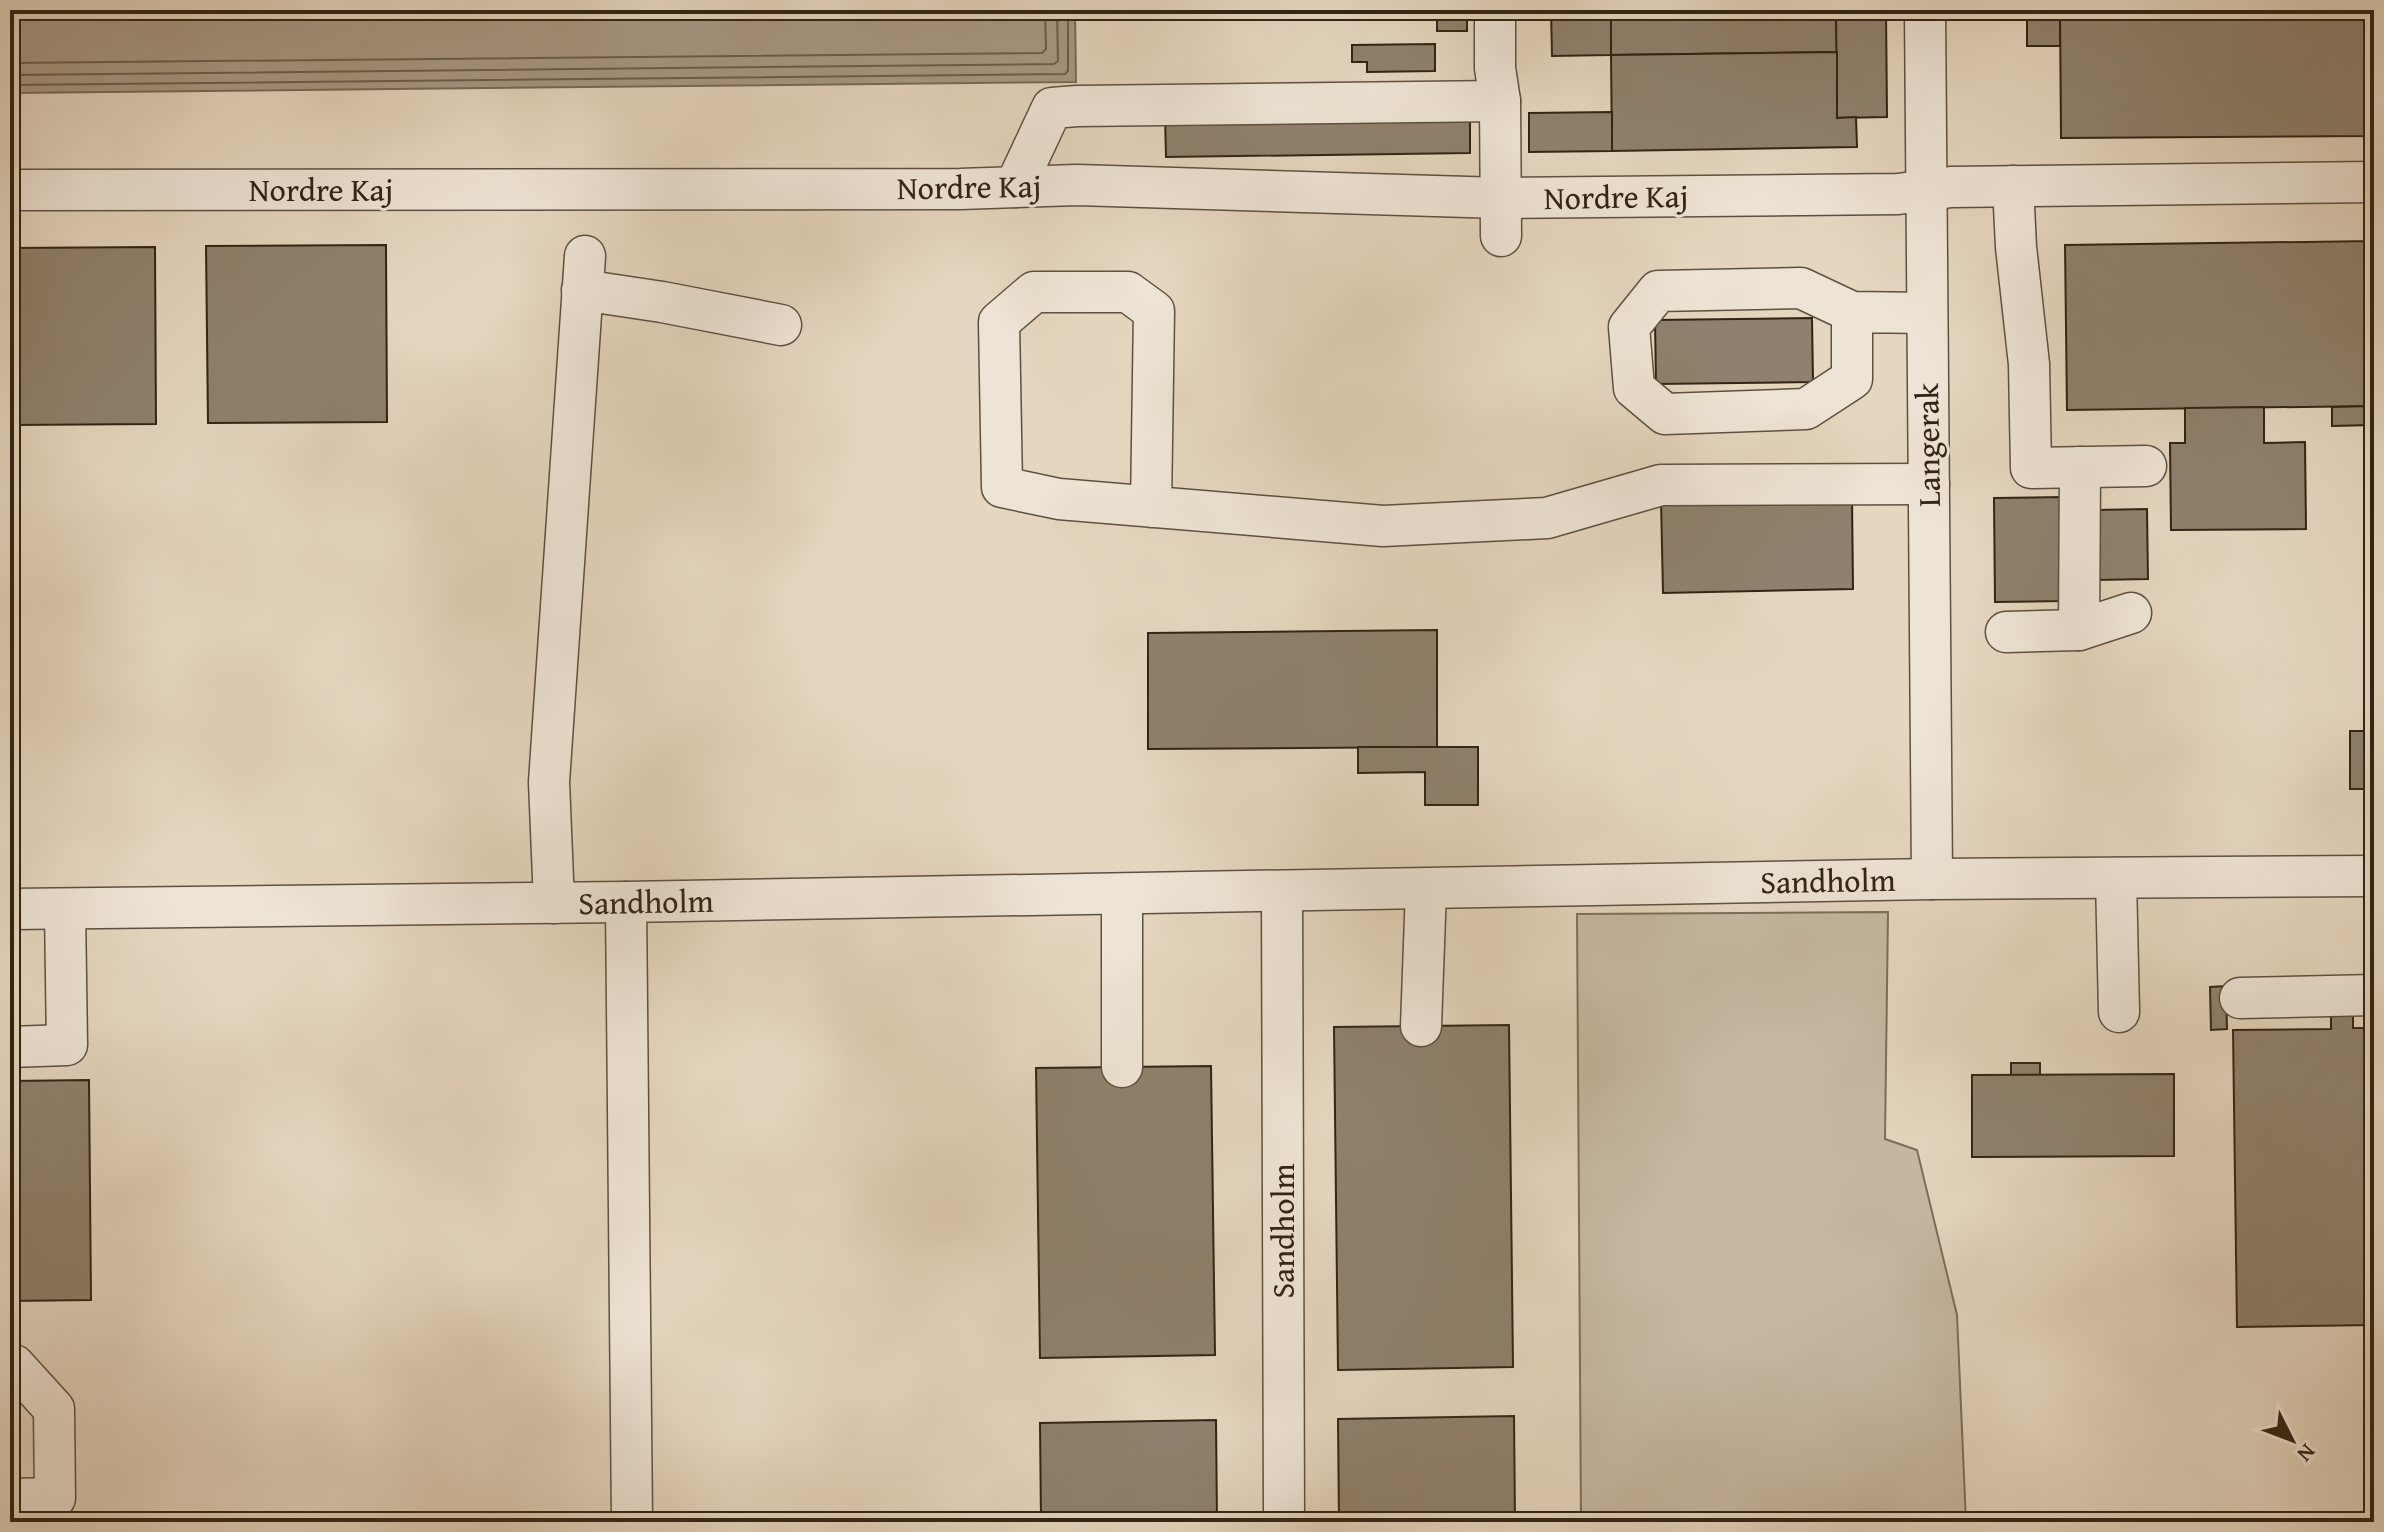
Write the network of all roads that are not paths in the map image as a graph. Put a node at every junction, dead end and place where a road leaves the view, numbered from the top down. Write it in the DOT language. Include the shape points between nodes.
graph roads {
  1 [pos="1495,10"];
  2 [pos="1925,10"];
  3 [pos="1500,101"];
  4 [pos="2374,182"];
  5 [pos="2013,186"];
  6 [pos="1015,187"];
  7 [pos="10,190"];
  8 [pos="1927,190"];
  9 [pos="1501,217"];
  10 [pos="1852,312"];
  11 [pos="1927,313"];
  12 [pos="781,325"];
  13 [pos="2146,466"];
  14 [pos="2080,467"];
  15 [pos="1929,484"];
  16 [pos="1151,507"];
  17 [pos="2131,613"];
  18 [pos="2079,630"];
  19 [pos="2006,632"];
  20 [pos="2374,876"];
  21 [pos="2116,878"];
  22 [pos="1932,879"];
  23 [pos="1426,889"];
  24 [pos="1282,891"];
  25 [pos="1122,894"];
  26 [pos="626,902"];
  27 [pos="554,903"];
  28 [pos="10,909"];
  29 [pos="65,909"];
  30 [pos="2374,995"];
  31 [pos="2240,998"];
  32 [pos="2119,1012"];
  33 [pos="1421,1026"];
  34 [pos="10,1047"];
  35 [pos="1122,1067"];
  36 [pos="10,1366"];
  37 [pos="10,1499"];
  38 [pos="632,1522"];
  39 [pos="1284,1522"];
  1 -- 3 [label="street"];
  2 -- 8 [label="street, Langerak"];
  3 -- 6 [label="street" via="1052,108"];
  3 -- 9 [label="street"];
  4 -- 5 [label="street, Nordre Kaj"];
  5 -- 8 [label="street, Nordre Kaj"];
  5 -- 14 [label="street" via="2029,364 2031,468"];
  6 -- 7 [label="street, Nordre Kaj"];
  6 -- 9 [label="street, Nordre Kaj" via="1077,185"];
  8 -- 9 [label="street, Nordre Kaj"];
  8 -- 11 [label="street, Langerak"];
  10 -- 10 [label="street" via="1801,288 1658,291 1629,327 1634,388 1665,414 1806,409 1852,379"];
  10 -- 11 [label="street"];
  11 -- 15 [label="street, Langerak"];
  12 -- 27 [label="street" via="662,302 584,273 549,782"];
  13 -- 14 [label="street"];
  14 -- 18 [label="street"];
  15 -- 16 [label="street" via="1661,485 1547,518 1383,526"];
  15 -- 22 [label="street, Langerak"];
  16 -- 16 [label="street" via="1059,499 1002,487 999,322 1034,292 1128,292 1154,311"];
  17 -- 18 [label="street"];
  18 -- 19 [label="street"];
  20 -- 21 [label="street, Sandholm"];
  21 -- 22 [label="street, Sandholm"];
  21 -- 32 [label="street"];
  22 -- 23 [label="street, Sandholm"];
  23 -- 24 [label="street, Sandholm"];
  23 -- 33 [label="street"];
  24 -- 25 [label="street, Sandholm"];
  24 -- 39 [label="street, Sandholm"];
  25 -- 26 [label="street, Sandholm"];
  25 -- 35 [label="street"];
  26 -- 27 [label="street, Sandholm"];
  26 -- 38 [label="street"];
  27 -- 29 [label="street, Sandholm"];
  28 -- 29 [label="street, Sandholm"];
  29 -- 34 [label="street" via="67,1045"];
  30 -- 31 [label="street"];
  36 -- 37 [label="street" via="54,1409 55,1498"];
}
